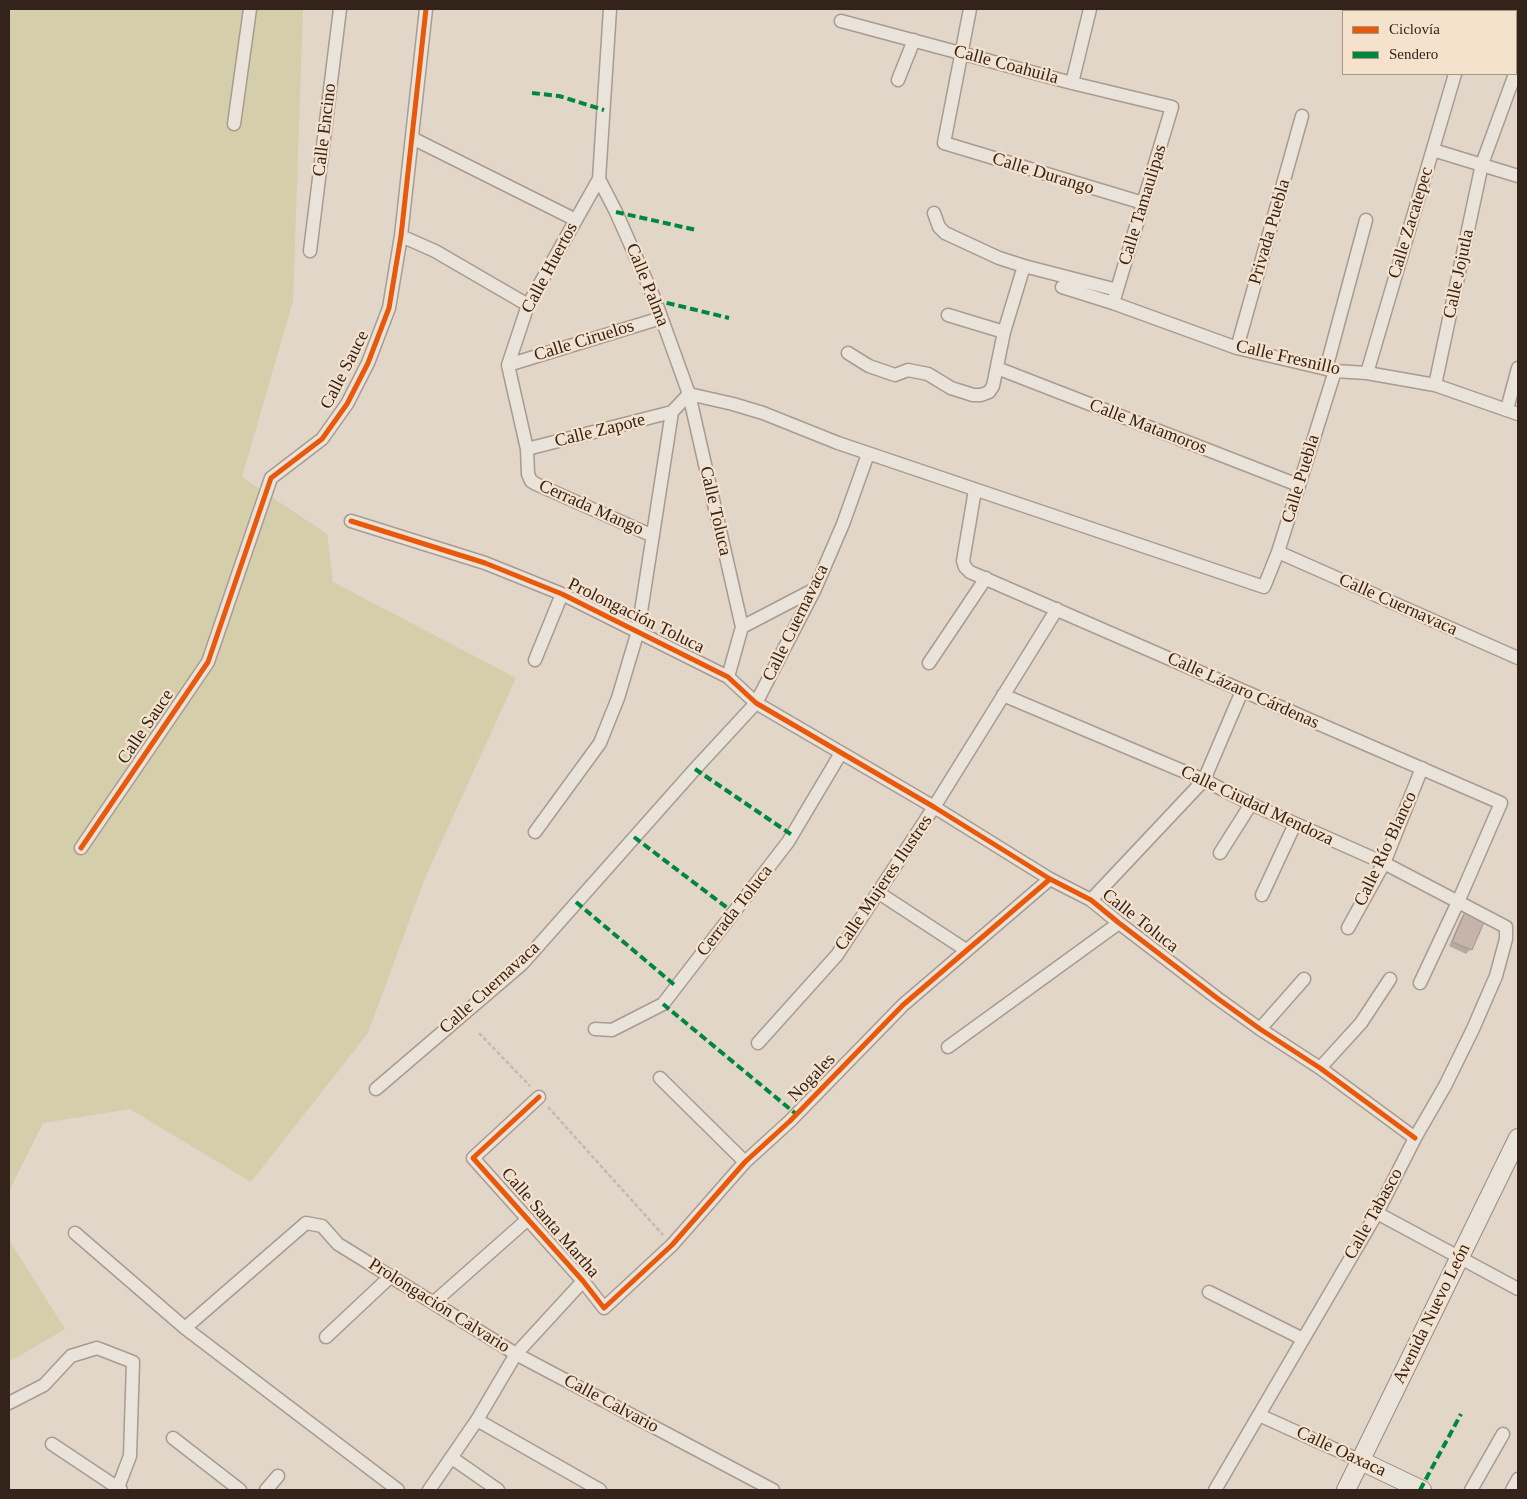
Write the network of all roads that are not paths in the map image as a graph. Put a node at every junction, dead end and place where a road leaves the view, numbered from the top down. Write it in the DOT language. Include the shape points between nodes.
graph roads {
  1 [pos="250,9"];
  2 [pos="340,9"];
  3 [pos="426,9"];
  4 [pos="610,9"];
  5 [pos="970,9"];
  6 [pos="1090,9"];
  7 [pos="841,21"];
  8 [pos="914,40"];
  9 [pos="961,53"];
  10 [pos="1455,75"];
  11 [pos="1515,75"];
  12 [pos="898,80"];
  13 [pos="1072,83"];
  14 [pos="1172,108"];
  15 [pos="1302,116"];
  16 [pos="234,124"];
  17 [pos="412,138"];
  18 [pos="1433,150"];
  19 [pos="1482,164"];
  20 [pos="1518,176"];
  21 [pos="600,179"];
  22 [pos="1143,203"];
  23 [pos="934,213"];
  24 [pos="576,220"];
  25 [pos="1366,220"];
  26 [pos="401,236"];
  27 [pos="310,251"];
  28 [pos="1024,266"];
  29 [pos="1062,287"];
  30 [pos="1117,290"];
  31 [pos="1114,303"];
  32 [pos="528,305"];
  33 [pos="948,315"];
  34 [pos="661,318"];
  35 [pos="1004,332"];
  36 [pos="1237,348"];
  37 [pos="848,353"];
  38 [pos="508,365"];
  39 [pos="997,368"];
  40 [pos="1518,368"];
  41 [pos="1330,370"];
  42 [pos="1367,373"];
  43 [pos="1435,384"];
  44 [pos="688,394"];
  45 [pos="672,412"];
  46 [pos="1513,412"];
  47 [pos="527,449"];
  48 [pos="868,454"];
  49 [pos="1298,485"];
  50 [pos="975,490"];
  51 [pos="351,521"];
  52 [pos="653,536"];
  53 [pos="1278,552"];
  54 [pos="986,578"];
  55 [pos="815,589"];
  56 [pos="562,594"];
  57 [pos="1057,609"];
  58 [pos="742,627"];
  59 [pos="638,631"];
  60 [pos="1518,658"];
  61 [pos="535,660"];
  62 [pos="929,663"];
  63 [pos="728,677"];
  64 [pos="1242,691"];
  65 [pos="1004,695"];
  66 [pos="756,703"];
  67 [pos="841,753"];
  68 [pos="1422,768"];
  69 [pos="1204,780"];
  70 [pos="1251,804"];
  71 [pos="934,807"];
  72 [pos="1295,824"];
  73 [pos="535,832"];
  74 [pos="81,848"];
  75 [pos="1220,853"];
  76 [pos="1384,863"];
  77 [pos="1050,879"];
  78 [pos="879,893"];
  79 [pos="1262,895"];
  80 [pos="1091,900"];
  81 [pos="1458,902"];
  82 [pos="1119,923"];
  83 [pos="1506,927"];
  84 [pos="1348,928"];
  85 [pos="966,950"];
  86 [pos="1304,979"];
  87 [pos="1390,979"];
  88 [pos="1420,984"];
  89 [pos="596,1029"];
  90 [pos="1260,1029"];
  91 [pos="758,1043"];
  92 [pos="948,1048"];
  93 [pos="1320,1068"];
  94 [pos="660,1078"];
  95 [pos="376,1089"];
  96 [pos="539,1097"];
  97 [pos="1415,1138"];
  98 [pos="1518,1138"];
  99 [pos="745,1162"];
  100 [pos="1377,1214"];
  101 [pos="528,1219"];
  102 [pos="75,1233"];
  103 [pos="1459,1258"];
  104 [pos="391,1276"];
  105 [pos="583,1281"];
  106 [pos="1518,1289"];
  107 [pos="1209,1292"];
  108 [pos="433,1303"];
  109 [pos="604,1308"];
  110 [pos="185,1328"];
  111 [pos="326,1337"];
  112 [pos="1303,1339"];
  113 [pos="516,1354"];
  114 [pos="9,1403"];
  115 [pos="1259,1415"];
  116 [pos="476,1420"];
  117 [pos="1503,1434"];
  118 [pos="174,1438"];
  119 [pos="52,1444"];
  120 [pos="452,1458"];
  121 [pos="1361,1461"];
  122 [pos="278,1476"];
  123 [pos="1518,1480"];
  124 [pos="118,1490"];
  125 [pos="240,1490"];
  126 [pos="266,1490"];
  127 [pos="398,1490"];
  128 [pos="429,1490"];
  129 [pos="498,1490"];
  130 [pos="600,1490"];
  131 [pos="773,1490"];
  132 [pos="1215,1490"];
  133 [pos="1346,1490"];
  134 [pos="1422,1490"];
  135 [pos="1472,1490"];
  136 [pos="1512,1490"];
  1 -- 16 [label="street"];
  2 -- 27 [label="street, Calle Encino"];
  3 -- 17 [label="street, Calle Sauce"];
  4 -- 21 [label="street"];
  5 -- 9 [label="street"];
  6 -- 13 [label="street"];
  7 -- 8 [label="street, Calle Coahuila"];
  8 -- 9 [label="street, Calle Coahuila"];
  8 -- 12 [label="street"];
  9 -- 13 [label="street, Calle Coahuila"];
  9 -- 22 [label="street, Calle Durango" via="944,143"];
  10 -- 18 [label="street, Calle Zacatepec"];
  11 -- 19 [label="street, Calle Jojutla"];
  13 -- 14 [label="street, Calle Coahuila"];
  14 -- 22 [label="street, Calle Tamaulipas"];
  15 -- 36 [label="street, Privada Puebla"];
  17 -- 24 [label="street"];
  17 -- 26 [label="street, Calle Sauce"];
  18 -- 19 [label="street"];
  18 -- 42 [label="street, Calle Zacatepec"];
  19 -- 20 [label="street"];
  19 -- 43 [label="street, Calle Jojutla"];
  21 -- 24 [label="street, Calle Huertos"];
  21 -- 34 [label="street, Calle Palma"];
  22 -- 30 [label="street, Calle Tamaulipas"];
  23 -- 28 [label="street" via="945,233"];
  24 -- 32 [label="street, Calle Huertos"];
  25 -- 41 [label="street, Calle Puebla"];
  26 -- 32 [label="street" via="435,251"];
  26 -- 74 [label="street, Calle Sauce" via="390,308 348,404 322,438 270,478 208,662"];
  28 -- 30 [label="street"];
  28 -- 35 [label="street"];
  29 -- 31 [label="street, Calle Fresnillo"];
  30 -- 31 [label="street, Calle Tamaulipas"];
  31 -- 36 [label="street, Calle Fresnillo"];
  32 -- 38 [label="street, Calle Huertos"];
  33 -- 35 [label="street"];
  34 -- 38 [label="street, Calle Ciruelos"];
  34 -- 44 [label="street, Calle Palma"];
  35 -- 39 [label="street"];
  36 -- 41 [label="street, Calle Fresnillo"];
  37 -- 39 [label="street" via="869,366 895,375 908,370 928,374 951,388 972,395 989,392"];
  38 -- 47 [label="street"];
  39 -- 49 [label="street, Calle Matamoros"];
  40 -- 46 [label="street"];
  41 -- 42 [label="street, Calle Fresnillo"];
  41 -- 49 [label="street, Calle Puebla"];
  42 -- 43 [label="street, Calle Fresnillo"];
  43 -- 46 [label="street, Calle Fresnillo"];
  44 -- 45 [label="street"];
  44 -- 48 [label="street" via="763,413"];
  44 -- 58 [label="street, Calle Toluca"];
  45 -- 47 [label="street, Calle Zapote"];
  45 -- 52 [label="street"];
  47 -- 52 [label="street, Cerrada Mango" via="528,474 536,484"];
  48 -- 50 [label="street"];
  48 -- 55 [label="street, Calle Cuernavaca"];
  49 -- 53 [label="street, Calle Puebla"];
  50 -- 53 [label="street, Calle Puebla" via="1264,587"];
  50 -- 54 [label="street, Calle Lázaro Cárdenas" via="963,560 965,568"];
  51 -- 56 [label="street, Prolongación Toluca" via="485,563"];
  52 -- 59 [label="street"];
  53 -- 60 [label="street, Calle Cuernavaca"];
  54 -- 57 [label="street, Calle Lázaro Cárdenas"];
  54 -- 62 [label="street"];
  55 -- 58 [label="street"];
  55 -- 66 [label="street, Calle Cuernavaca"];
  56 -- 59 [label="street, Prolongación Toluca"];
  56 -- 61 [label="street"];
  57 -- 64 [label="street, Calle Lázaro Cárdenas"];
  57 -- 65 [label="street, Calle Mujeres Ilustres"];
  58 -- 63 [label="street"];
  59 -- 63 [label="street, Prolongación Toluca"];
  59 -- 73 [label="street" via="618,698 600,743"];
  63 -- 66 [label="street, Prolongación Toluca"];
  64 -- 68 [label="street, Calle Lázaro Cárdenas"];
  64 -- 69 [label="street"];
  65 -- 69 [label="street, Calle Ciudad Mendoza"];
  65 -- 71 [label="street, Calle Mujeres Ilustres"];
  66 -- 67 [label="street, Calle Toluca"];
  66 -- 95 [label="street, Calle Cuernavaca" via="522,964"];
  67 -- 71 [label="street, Calle Toluca"];
  67 -- 89 [label="street, Cerrada Toluca" via="788,842 663,1004 612,1030"];
  68 -- 76 [label="street, Calle Río Blanco"];
  68 -- 81 [label="street, Calle Lázaro Cárdenas" via="1501,803"];
  69 -- 70 [label="street, Calle Ciudad Mendoza"];
  69 -- 80 [label="street"];
  70 -- 72 [label="street, Calle Ciudad Mendoza"];
  70 -- 75 [label="street"];
  71 -- 77 [label="street, Calle Toluca"];
  71 -- 78 [label="street, Calle Mujeres Ilustres"];
  72 -- 76 [label="street, Calle Ciudad Mendoza"];
  72 -- 79 [label="street"];
  76 -- 81 [label="street, Calle Ciudad Mendoza"];
  76 -- 84 [label="street, Calle Río Blanco"];
  77 -- 80 [label="street, Calle Toluca"];
  77 -- 85 [label="street, Nogales"];
  78 -- 85 [label="street"];
  78 -- 91 [label="street, Calle Mujeres Ilustres" via="837,955"];
  80 -- 82 [label="street, Calle Toluca"];
  81 -- 83 [label="street, Calle Ciudad Mendoza"];
  81 -- 88 [label="street"];
  82 -- 90 [label="street, Calle Toluca"];
  82 -- 92 [label="street"];
  83 -- 97 [label="street, Calle Tabasco" via="1496,976 1445,1086"];
  85 -- 99 [label="street, Nogales" via="903,1005 790,1121"];
  86 -- 90 [label="street"];
  87 -- 93 [label="street" via="1361,1023"];
  90 -- 93 [label="street, Calle Toluca"];
  93 -- 97 [label="street, Calle Toluca"];
  94 -- 99 [label="street"];
  96 -- 101 [label="street, Calle Santa Martha" via="473,1158"];
  97 -- 100 [label="street, Calle Tabasco"];
  98 -- 103 [label="main road, Avenida Nuevo León"];
  99 -- 109 [label="street, Nogales" via="672,1245"];
  100 -- 103 [label="street"];
  100 -- 112 [label="street, Calle Tabasco"];
  101 -- 105 [label="street, Calle Santa Martha"];
  101 -- 108 [label="street"];
  102 -- 110 [label="street"];
  103 -- 106 [label="street"];
  103 -- 121 [label="main road, Avenida Nuevo León"];
  104 -- 108 [label="street, Prolongación Calvario"];
  104 -- 110 [label="street, Prolongación Calvario" via="338,1244 322,1226 306,1224"];
  104 -- 111 [label="street"];
  105 -- 109 [label="street, Calle Santa Martha"];
  105 -- 113 [label="street, Prolongación Calvario"];
  107 -- 112 [label="street"];
  108 -- 113 [label="street, Prolongación Calvario"];
  110 -- 127 [label="street"];
  112 -- 115 [label="street, Calle Tabasco"];
  113 -- 116 [label="street"];
  113 -- 131 [label="street, Calle Calvario"];
  114 -- 124 [label="street" via="44,1385 71,1356 97,1348 133,1362 130,1456"];
  115 -- 121 [label="street, Calle Oaxaca"];
  115 -- 132 [label="street, Calle Tabasco"];
  116 -- 120 [label="street"];
  116 -- 130 [label="street"];
  117 -- 135 [label="street"];
  118 -- 125 [label="street"];
  119 -- 124 [label="street"];
  120 -- 128 [label="street"];
  120 -- 129 [label="street"];
  121 -- 133 [label="main road, Avenida Nuevo León"];
  121 -- 134 [label="main road, Calle Oaxaca"];
  122 -- 126 [label="street"];
  123 -- 136 [label="street"];
}
